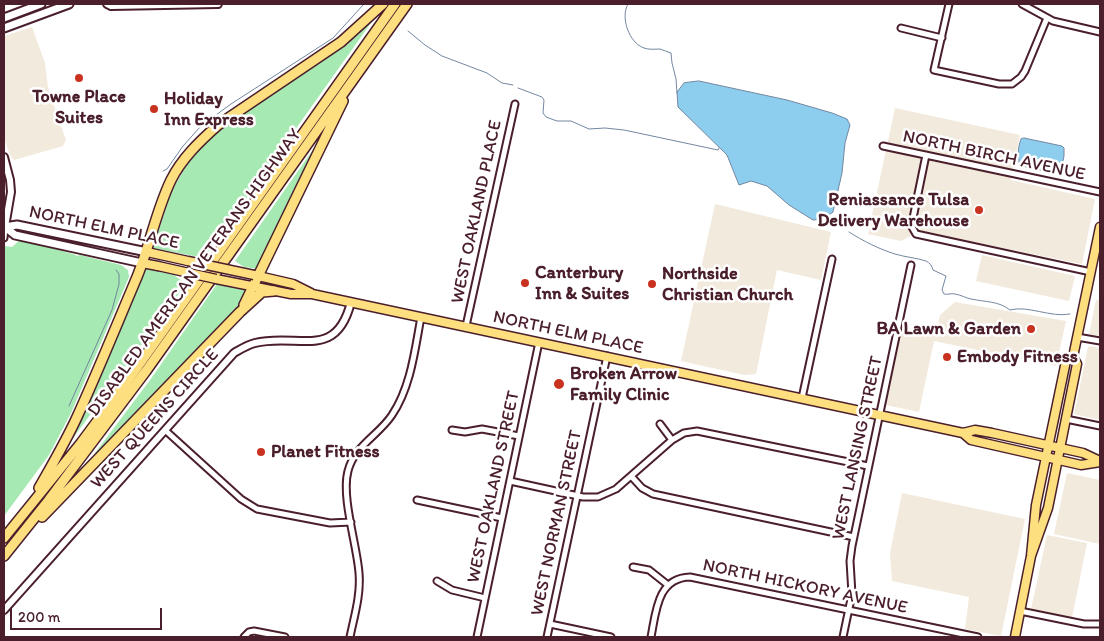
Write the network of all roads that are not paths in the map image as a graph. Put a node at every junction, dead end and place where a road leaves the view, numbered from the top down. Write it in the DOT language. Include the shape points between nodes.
graph roads {
  1 [pos="41,4"];
  2 [pos="69,4"];
  3 [pos="107,4"];
  4 [pos="218,4"];
  5 [pos="383,4"];
  6 [pos="395,4"];
  7 [pos="406,4"];
  8 [pos="949,4"];
  9 [pos="1022,4"];
  10 [pos="4,18"];
  11 [pos="1047,18"];
  12 [pos="4,28"];
  13 [pos="901,28"];
  14 [pos="1100,32"];
  15 [pos="942,38"];
  16 [pos="353,80"];
  17 [pos="514,104"];
  18 [pos="883,146"];
  19 [pos="926,155"];
  20 [pos="4,157"];
  21 [pos="1100,192"];
  22 [pos="4,227"];
  23 [pos="1100,227"];
  24 [pos="4,238"];
  25 [pos="147,252"];
  26 [pos="1098,253"];
  27 [pos="832,259"];
  28 [pos="142,263"];
  29 [pos="911,265"];
  30 [pos="1091,272"];
  31 [pos="256,276"];
  32 [pos="251,286"];
  33 [pos="274,290"];
  34 [pos="312,294"];
  35 [pos="351,302"];
  36 [pos="240,312"];
  37 [pos="422,317"];
  38 [pos="466,326"];
  39 [pos="1077,337"];
  40 [pos="1100,341"];
  41 [pos="539,342"];
  42 [pos="607,356"];
  43 [pos="1073,357"];
  44 [pos="802,398"];
  45 [pos="879,415"];
  46 [pos="1066,419"];
  47 [pos="660,424"];
  48 [pos="1100,426"];
  49 [pos="165,430"];
  50 [pos="452,430"];
  51 [pos="963,433"];
  52 [pos="519,436"];
  53 [pos="672,440"];
  54 [pos="1048,445"];
  55 [pos="1060,448"];
  56 [pos="1046,457"];
  57 [pos="1058,460"];
  58 [pos="1100,462"];
  59 [pos="868,466"];
  60 [pos="631,476"];
  61 [pos="510,481"];
  62 [pos="577,495"];
  63 [pos="417,500"];
  64 [pos="29,508"];
  65 [pos="502,518"];
  66 [pos="352,522"];
  67 [pos="854,537"];
  68 [pos="4,538"];
  69 [pos="6,553"];
  70 [pos="1031,556"];
  71 [pos="633,567"];
  72 [pos="437,581"];
  73 [pos="668,585"];
  74 [pos="485,598"];
  75 [pos="4,610"];
  76 [pos="849,610"];
  77 [pos="1020,611"];
  78 [pos="550,624"];
  79 [pos="1100,624"];
  80 [pos="245,636"];
  81 [pos="285,637"];
  82 [pos="350,637"];
  83 [pos="477,637"];
  84 [pos="547,637"];
  85 [pos="611,637"];
  86 [pos="651,637"];
  87 [pos="844,637"];
  88 [pos="978,637"];
  89 [pos="1015,637"];
  1 -- 10 [label="main road"];
  2 -- 12 [label="main road"];
  3 -- 4 [label="street"];
  5 -- 25 [label="highway" via="341,42 218,125 186,156 172,178"];
  6 -- 64 [label="highway, DISABLED AMERICAN VETERANS HIGHWAY" via="136,370"];
  7 -- 16 [label="highway, DISABLED AMERICAN VETERANS HIGHWAY"];
  8 -- 15 [label="street"];
  9 -- 11 [label="street"];
  11 -- 14 [label="street"];
  11 -- 15 [label="street" via="1025,72 1012,84 1003,85 934,70"];
  13 -- 15 [label="street"];
  16 -- 31 [label="highway"];
  16 -- 69 [label="highway, DISABLED AMERICAN VETERANS HIGHWAY" via="146,371"];
  17 -- 38 [label="street, WEST OAKLAND PLACE"];
  18 -- 19 [label="street, NORTH BIRCH AVENUE"];
  19 -- 21 [label="street, NORTH BIRCH AVENUE"];
  19 -- 30 [label="street" via="912,223 916,234"];
  20 -- 22 [label="street" via="11,192"];
  22 -- 24 [label="street"];
  22 -- 25 [label="main road, NORTH ELM PLACE" via="17,225"];
  22 -- 28 [label="main road, NORTH ELM PLACE" via="15,235"];
  23 -- 26 [label="main road"];
  25 -- 28 [label="highway"];
  25 -- 31 [label="main road, NORTH ELM PLACE, bridge"];
  26 -- 30 [label="main road"];
  27 -- 44 [label="street"];
  28 -- 32 [label="main road, NORTH ELM PLACE, bridge"];
  28 -- 64 [label="highway" via="76,419"];
  29 -- 45 [label="street, WEST LANSING STREET"];
  30 -- 39 [label="main road"];
  31 -- 32 [label="highway"];
  31 -- 34 [label="main road, NORTH ELM PLACE" via="293,284"];
  32 -- 33 [label="main road, NORTH ELM PLACE"];
  32 -- 36 [label="highway"];
  33 -- 34 [label="main road, NORTH ELM PLACE"];
  33 -- 36 [label="highway" via="262,292"];
  34 -- 35 [label="main road, NORTH ELM PLACE"];
  35 -- 37 [label="main road, NORTH ELM PLACE"];
  35 -- 49 [label="street, WEST QUEENS CIRCLE" via="341,327 324,339 265,341 250,344 234,353"];
  36 -- 69 [label="highway"];
  37 -- 38 [label="main road, NORTH ELM PLACE"];
  37 -- 66 [label="street" via="399,403 382,429 360,448 350,465 346,484"];
  38 -- 41 [label="main road, NORTH ELM PLACE"];
  39 -- 40 [label="street"];
  39 -- 43 [label="main road"];
  41 -- 42 [label="main road, NORTH ELM PLACE"];
  41 -- 52 [label="street, WEST OAKLAND STREET"];
  42 -- 44 [label="main road, NORTH ELM PLACE"];
  42 -- 62 [label="street, WEST NORMAN STREET"];
  43 -- 46 [label="main road" via="1078,364"];
  43 -- 54 [label="main road" via="1066,361"];
  44 -- 45 [label="main road, NORTH ELM PLACE"];
  45 -- 51 [label="main road, NORTH ELM PLACE"];
  45 -- 59 [label="street, WEST LANSING STREET"];
  46 -- 48 [label="street"];
  46 -- 55 [label="main road"];
  47 -- 53 [label="street"];
  49 -- 66 [label="street" via="241,499 257,509 330,524"];
  49 -- 75 [label="street, WEST QUEENS CIRCLE"];
  50 -- 52 [label="street" via="482,429"];
  51 -- 54 [label="main road, NORTH ELM PLACE" via="975,430"];
  51 -- 56 [label="main road, NORTH ELM PLACE" via="971,440"];
  52 -- 61 [label="street, WEST OAKLAND STREET"];
  53 -- 59 [label="street" via="684,433 706,431"];
  53 -- 60 [label="street"];
  54 -- 55 [label="main road, NORTH ELM PLACE"];
  54 -- 56 [label="main road"];
  55 -- 57 [label="main road"];
  55 -- 58 [label="main road, NORTH ELM PLACE" via="1083,453"];
  56 -- 57 [label="main road, NORTH ELM PLACE"];
  56 -- 70 [label="main road" via="1036,505"];
  57 -- 58 [label="main road, NORTH ELM PLACE" via="1081,465"];
  57 -- 70 [label="main road" via="1048,508"];
  59 -- 67 [label="street, WEST LANSING STREET"];
  60 -- 62 [label="street" via="604,496"];
  60 -- 67 [label="street" via="653,494"];
  61 -- 62 [label="street"];
  61 -- 65 [label="street, WEST OAKLAND STREET"];
  62 -- 78 [label="street, WEST NORMAN STREET"];
  63 -- 65 [label="street"];
  64 -- 68 [label="highway, DISABLED AMERICAN VETERANS HIGHWAY"];
  65 -- 74 [label="street, WEST OAKLAND STREET"];
  66 -- 82 [label="street" via="360,580"];
  67 -- 76 [label="street, WEST LANSING STREET" via="850,556 852,589"];
  70 -- 77 [label="main road"];
  71 -- 73 [label="street" via="649,570"];
  72 -- 74 [label="street" via="448,589"];
  73 -- 76 [label="street, NORTH HICKORY AVENUE" via="681,578 699,577"];
  73 -- 86 [label="street" via="659,600"];
  74 -- 83 [label="street, WEST OAKLAND STREET"];
  76 -- 87 [label="street, WEST LANSING STREET"];
  76 -- 88 [label="street, NORTH HICKORY AVENUE"];
  77 -- 79 [label="street" via="1084,624"];
  77 -- 89 [label="main road"];
  78 -- 84 [label="street, WEST NORMAN STREET"];
  78 -- 85 [label="street"];
  80 -- 81 [label="street" via="254,631"];
}
